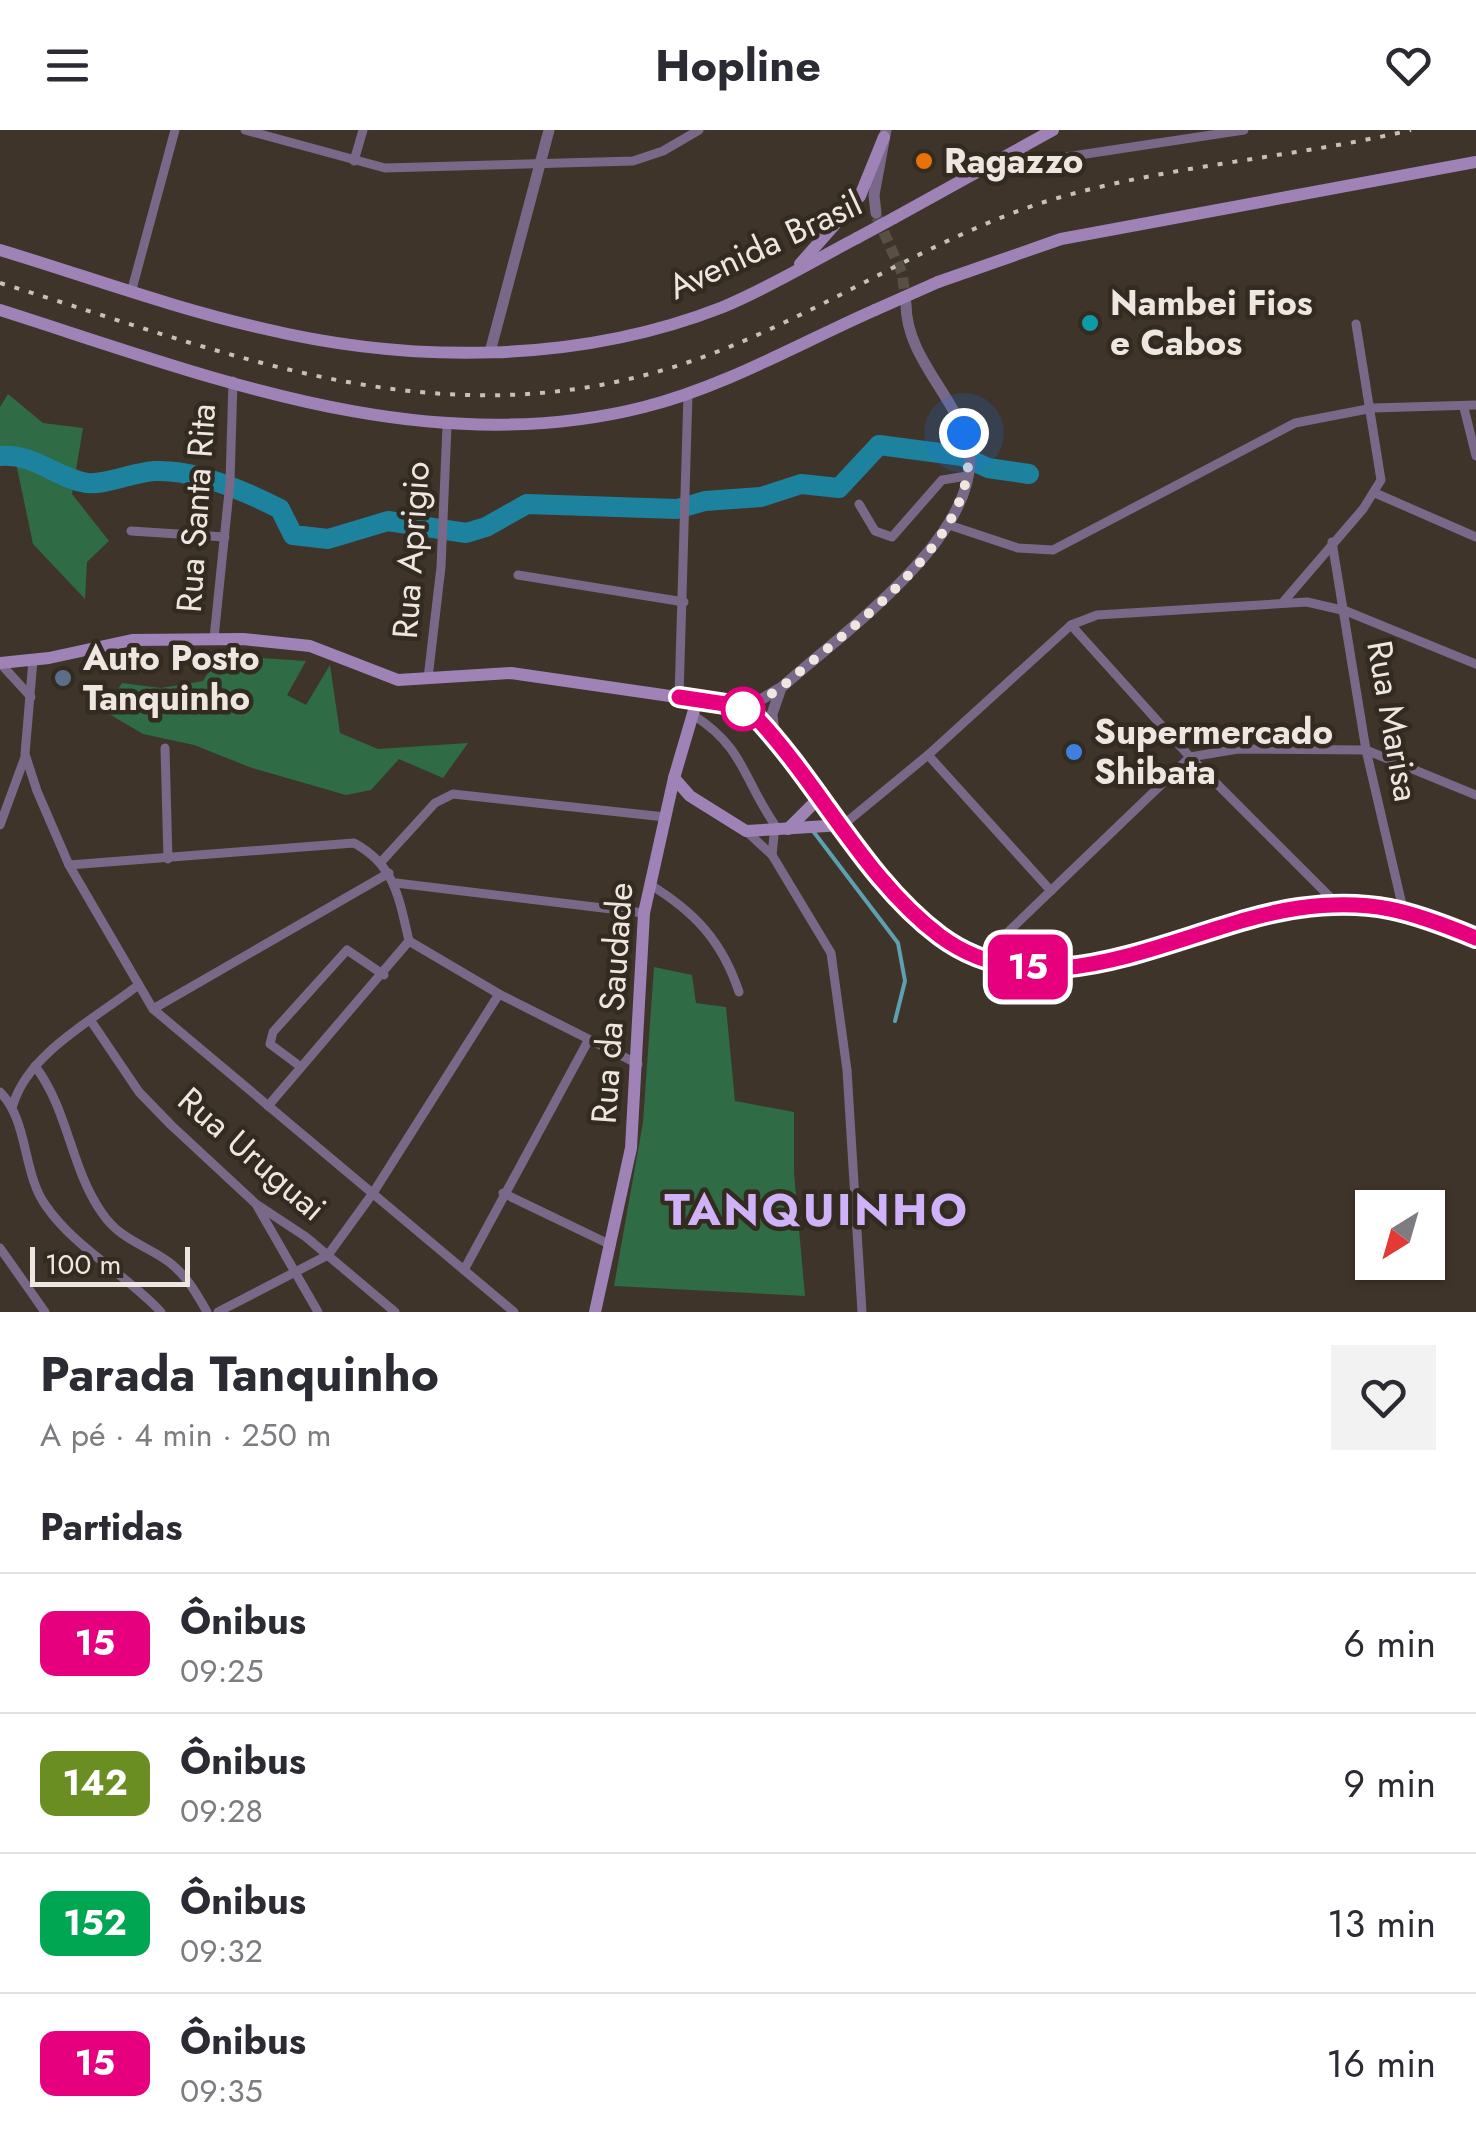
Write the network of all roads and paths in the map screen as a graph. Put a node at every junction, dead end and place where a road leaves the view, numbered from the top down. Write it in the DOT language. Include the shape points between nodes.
graph roads {
  1 [pos="175,130"];
  2 [pos="244,130"];
  3 [pos="363,130"];
  4 [pos="548,130"];
  5 [pos="699,130"];
  6 [pos="1053,130"];
  7 [pos="1244,130"];
  8 [pos="885,134"];
  9 [pos="1015,153"];
  10 [pos="354,161"];
  11 [pos="1476,162"];
  12 [pos="538,164"];
  13 [pos="876,213"];
  14 [pos="0,250"];
  15 [pos="791,273"];
  16 [pos="132,289"];
  17 [pos="906,304"];
  18 [pos="0,310"];
  19 [pos="1356,324"];
  20 [pos="490,352"];
  21 [pos="233,381"];
  22 [pos="688,393"];
  23 [pos="1476,405"];
  24 [pos="1373,408"];
  25 [pos="1464,408"];
  26 [pos="447,426"];
  27 [pos="1476,456"];
  28 [pos="967,474"];
  29 [pos="1375,493"];
  30 [pos="859,504"];
  31 [pos="949,524"];
  32 [pos="131,531"];
  33 [pos="226,537"];
  34 [pos="1476,537"];
  35 [pos="1332,542"];
  36 [pos="518,575"];
  37 [pos="1284,600"];
  38 [pos="684,602"];
  39 [pos="1346,611"];
  40 [pos="1071,625"];
  41 [pos="214,638"];
  42 [pos="33,660"];
  43 [pos="0,662"];
  44 [pos="1476,664"];
  45 [pos="428,678"];
  46 [pos="782,687"];
  47 [pos="31,697"];
  48 [pos="679,697"];
  49 [pos="697,700"];
  50 [pos="732,705"];
  51 [pos="692,715"];
  52 [pos="774,737"];
  53 [pos="165,748"];
  54 [pos="1366,750"];
  55 [pos="26,754"];
  56 [pos="928,755"];
  57 [pos="1190,757"];
  58 [pos="674,778"];
  59 [pos="1476,795"];
  60 [pos="690,796"];
  61 [pos="820,796"];
  62 [pos="669,800"];
  63 [pos="666,817"];
  64 [pos="0,825"];
  65 [pos="842,825"];
  66 [pos="782,829"];
  67 [pos="746,831"];
  68 [pos="772,856"];
  69 [pos="168,859"];
  70 [pos="382,862"];
  71 [pos="69,866"];
  72 [pos="389,872"];
  73 [pos="396,883"];
  74 [pos="649,884"];
  75 [pos="1051,890"];
  76 [pos="1338,905"];
  77 [pos="1403,909"];
  78 [pos="644,913"];
  79 [pos="1476,938"];
  80 [pos="409,940"];
  81 [pos="982,957"];
  82 [pos="384,975"];
  83 [pos="137,986"];
  84 [pos="739,992"];
  85 [pos="499,994"];
  86 [pos="153,1009"];
  87 [pos="91,1021"];
  88 [pos="588,1041"];
  89 [pos="638,1064"];
  90 [pos="35,1066"];
  91 [pos="301,1067"];
  92 [pos="0,1092"];
  93 [pos="13,1104"];
  94 [pos="268,1106"];
  95 [pos="373,1194"];
  96 [pos="503,1194"];
  97 [pos="256,1204"];
  98 [pos="611,1245"];
  99 [pos="1,1253"];
  100 [pos="328,1255"];
  101 [pos="464,1270"];
  102 [pos="296,1273"];
  103 [pos="153,1303"];
  104 [pos="45,1312"];
  105 [pos="145,1312"];
  106 [pos="161,1312"];
  107 [pos="207,1312"];
  108 [pos="218,1312"];
  109 [pos="318,1312"];
  110 [pos="396,1312"];
  111 [pos="514,1312"];
  112 [pos="595,1312"];
  113 [pos="862,1312"];
  1 -- 16 [label="street"];
  2 -- 10 [label="street"];
  3 -- 10 [label="street"];
  4 -- 12 [label="street"];
  5 -- 12 [label="street" via="634,160"];
  6 -- 9 [label="main road, Avenida Brasil"];
  7 -- 9 [label="street" via="1046,160"];
  8 -- 13 [label="street"];
  8 -- 15 [label="main road" via="860,196"];
  9 -- 15 [label="main road, Avenida Brasil, bridge"];
  10 -- 12 [label="street" via="414,170"];
  11 -- 22 [label="main road, bridge" via="1061,239 938,282"];
  12 -- 20 [label="street"];
  14 -- 16 [label="main road, Avenida Brasil"];
  15 -- 20 [label="main road, Avenida Brasil" via="723,307 652,329"];
  16 -- 20 [label="main road, Avenida Brasil" via="260,328 368,348"];
  17 -- 28 [label="street" via="910,333 964,433"];
  18 -- 21 [label="main road"];
  19 -- 24 [label="street"];
  21 -- 26 [label="main road" via="382,419"];
  21 -- 33 [label="street, Rua Santa Rita"];
  22 -- 26 [label="main road" via="575,420"];
  22 -- 38 [label="street"];
  23 -- 25 [label="street"];
  24 -- 25 [label="street"];
  24 -- 29 [label="street" via="1382,464"];
  24 -- 31 [label="street" via="1294,423 1053,550 1018,548"];
  25 -- 27 [label="street"];
  26 -- 45 [label="street, Rua Aprigio" via="444,534"];
  28 -- 30 [label="street" via="942,480 886,538"];
  28 -- 31 [label="street"];
  29 -- 34 [label="street"];
  29 -- 35 [label="street"];
  31 -- 46 [label="street" via="912,570"];
  32 -- 33 [label="street"];
  33 -- 41 [label="street, Rua Santa Rita"];
  35 -- 37 [label="street"];
  35 -- 39 [label="street, Rua Marisa"];
  36 -- 38 [label="street"];
  37 -- 39 [label="street"];
  37 -- 40 [label="street" via="1097,615"];
  38 -- 48 [label="street"];
  39 -- 44 [label="street"];
  39 -- 54 [label="street, Rua Marisa"];
  40 -- 56 [label="street"];
  40 -- 57 [label="street"];
  41 -- 42 [label="main road" via="132,640"];
  41 -- 45 [label="main road" via="310,646 392,678"];
  42 -- 43 [label="main road"];
  42 -- 47 [label="street"];
  43 -- 47 [label="street"];
  45 -- 48 [label="main road" via="511,673"];
  46 -- 50 [label="street" via="762,700"];
  46 -- 52 [label="street" via="772,714"];
  47 -- 55 [label="street"];
  48 -- 49 [label="main road"];
  49 -- 50 [label="main road"];
  49 -- 51 [label="main road, Rua da Saudade"];
  50 -- 52 [label="main road" via="754,715"];
  51 -- 58 [label="main road, Rua da Saudade"];
  51 -- 66 [label="street" via="738,753 758,803"];
  52 -- 61 [label="main road"];
  53 -- 69 [label="street"];
  54 -- 57 [label="street" via="1238,749"];
  54 -- 59 [label="street"];
  54 -- 77 [label="street, Rua Marisa"];
  55 -- 64 [label="street"];
  55 -- 71 [label="street"];
  56 -- 65 [label="street"];
  56 -- 75 [label="street"];
  57 -- 75 [label="street"];
  57 -- 76 [label="street"];
  58 -- 60 [label="main road"];
  58 -- 62 [label="main road, Rua da Saudade"];
  60 -- 62 [label="main road"];
  60 -- 67 [label="main road"];
  61 -- 65 [label="main road"];
  61 -- 66 [label="main road"];
  62 -- 63 [label="main road, Rua da Saudade"];
  63 -- 70 [label="street" via="453,794 435,803"];
  63 -- 74 [label="main road, Rua da Saudade"];
  65 -- 66 [label="main road"];
  65 -- 81 [label="main road" via="908,908 944,939"];
  66 -- 67 [label="main road"];
  66 -- 68 [label="street"];
  67 -- 68 [label="street"];
  68 -- 113 [label="street" via="832,953 836,972"];
  69 -- 70 [label="street" via="338,842 354,843"];
  69 -- 71 [label="street"];
  70 -- 72 [label="street"];
  71 -- 83 [label="street"];
  72 -- 73 [label="street"];
  72 -- 86 [label="street"];
  73 -- 78 [label="street"];
  73 -- 80 [label="street"];
  74 -- 78 [label="main road, Rua da Saudade"];
  74 -- 84 [label="street" via="718,941"];
  75 -- 81 [label="street"];
  76 -- 77 [label="main road"];
  76 -- 81 [label="main road" via="1258,916 1080,966 1033,968"];
  77 -- 79 [label="main road"];
  78 -- 89 [label="main road, Rua da Saudade"];
  80 -- 82 [label="street"];
  80 -- 85 [label="street"];
  82 -- 91 [label="street"];
  82 -- 91 [label="street" via="346,950 272,1032 270,1044"];
  83 -- 86 [label="street"];
  83 -- 87 [label="street"];
  85 -- 88 [label="street"];
  85 -- 95 [label="street"];
  86 -- 94 [label="street"];
  87 -- 90 [label="street"];
  87 -- 97 [label="street, Rua Uruguai" via="140,1092"];
  88 -- 89 [label="street"];
  88 -- 96 [label="street"];
  89 -- 98 [label="main road, Rua da Saudade" via="631,1148"];
  90 -- 93 [label="street"];
  90 -- 107 [label="street" via="61,1108 89,1194 104,1218 118,1234 165,1258"];
  91 -- 94 [label="street"];
  92 -- 93 [label="street"];
  93 -- 103 [label="street" via="43,1203"];
  94 -- 95 [label="street"];
  95 -- 100 [label="street"];
  95 -- 101 [label="street"];
  96 -- 98 [label="street"];
  96 -- 101 [label="street"];
  97 -- 100 [label="street, Rua Uruguai"];
  97 -- 102 [label="street"];
  98 -- 112 [label="main road, Rua da Saudade"];
  99 -- 104 [label="street"];
  100 -- 102 [label="street"];
  100 -- 110 [label="street, Rua Uruguai"];
  101 -- 111 [label="street"];
  102 -- 108 [label="street"];
  102 -- 109 [label="street"];
  103 -- 105 [label="street"];
  103 -- 106 [label="street"];
}
